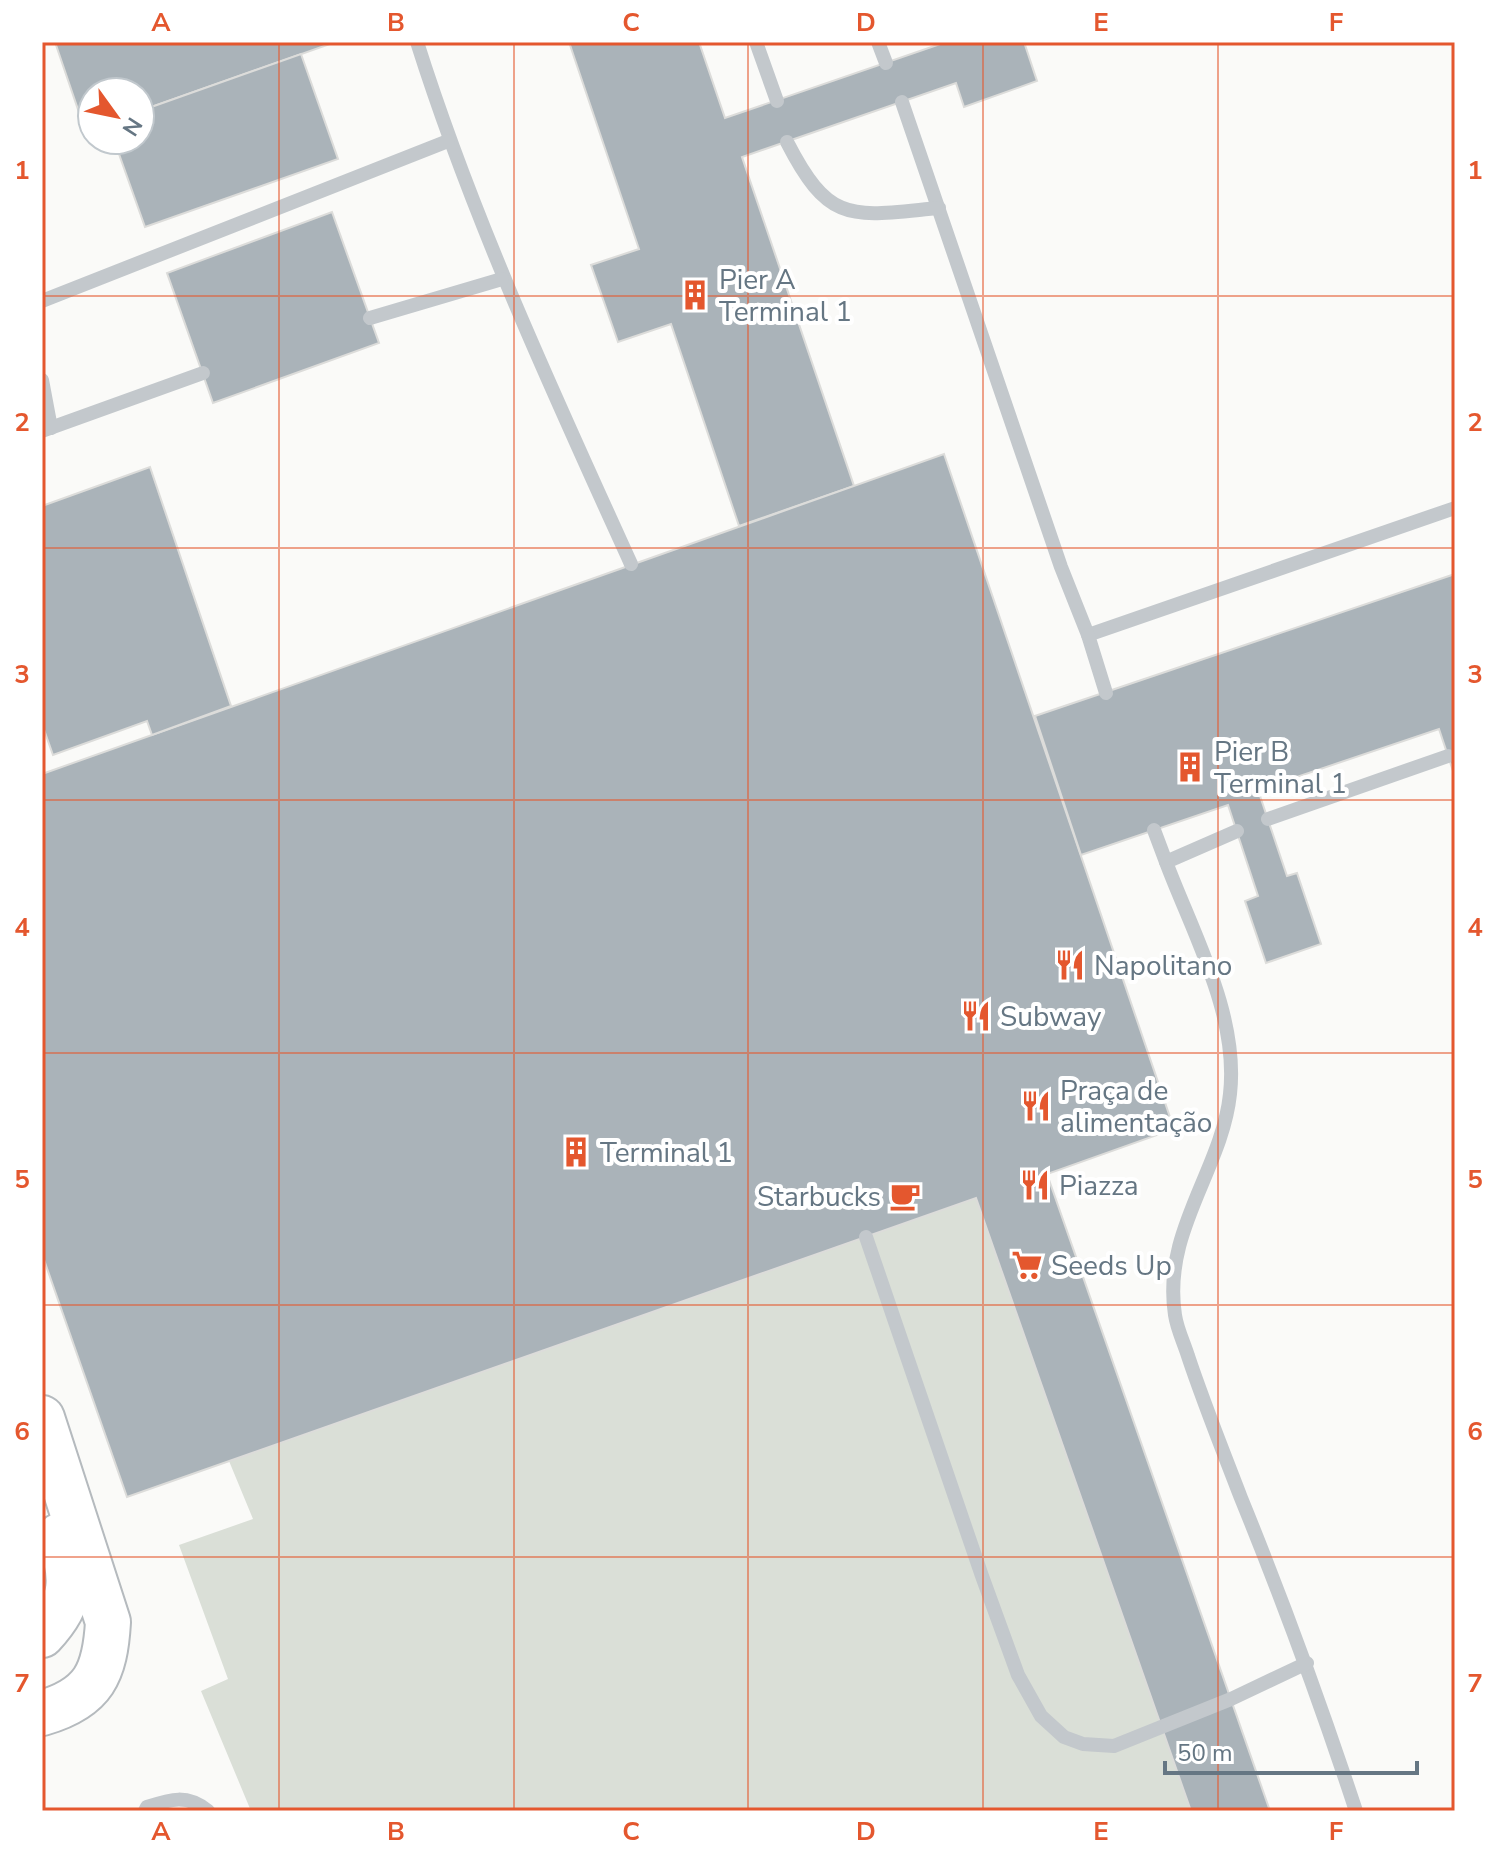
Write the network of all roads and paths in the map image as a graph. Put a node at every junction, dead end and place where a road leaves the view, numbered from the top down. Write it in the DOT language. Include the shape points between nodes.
graph roads {
  1 [pos="417,42"];
  2 [pos="756,42"];
  3 [pos="878,42"];
  4 [pos="886,63"];
  5 [pos="777,101"];
  6 [pos="902,102"];
  7 [pos="448,141"];
  8 [pos="787,142"];
  9 [pos="939,208"];
  10 [pos="502,279"];
  11 [pos="42,301"];
  12 [pos="370,318"];
  13 [pos="203,373"];
  14 [pos="42,380"];
  15 [pos="46,430"];
  16 [pos="1455,508"];
  17 [pos="631,564"];
  18 [pos="1088,635"];
  19 [pos="1106,693"];
  20 [pos="1448,756"];
  21 [pos="1268,819"];
  22 [pos="1154,830"];
  23 [pos="1237,831"];
  24 [pos="1166,862"];
  25 [pos="866,1237"];
  26 [pos="42,1418"];
  27 [pos="42,1488"];
  28 [pos="42,1635"];
  29 [pos="1307,1663"];
  30 [pos="42,1713"];
  31 [pos="145,1811"];
  32 [pos="208,1811"];
  33 [pos="1356,1811"];
  1 -- 7 [label="lane"];
  2 -- 5 [label="lane"];
  3 -- 4 [label="lane"];
  6 -- 9 [label="lane"];
  7 -- 10 [label="lane"];
  7 -- 11 [label="lane"];
  8 -- 9 [label="lane" via="807,181 830,204 867,215"];
  9 -- 18 [label="lane"];
  10 -- 12 [label="lane"];
  10 -- 17 [label="lane"];
  13 -- 15 [label="lane"];
  14 -- 15 [label="lane"];
  16 -- 18 [label="lane"];
  18 -- 19 [label="lane"];
  20 -- 21 [label="lane"];
  22 -- 24 [label="lane"];
  23 -- 24 [label="lane"];
  24 -- 29 [label="lane" via="1227,1032 1231,1093 1222,1132 1188,1211 1176,1260 1175,1315 1200,1394"];
  25 -- 29 [label="lane" via="1018,1675 1041,1716 1064,1737 1114,1746"];
  26 -- 30 [label="main road" via="108,1622 106,1657 90,1689"];
  27 -- 28 [label="main road" via="69,1566 70,1587 65,1604"];
  29 -- 33 [label="lane"];
  31 -- 32 [label="lane" via="177,1797"];
}
